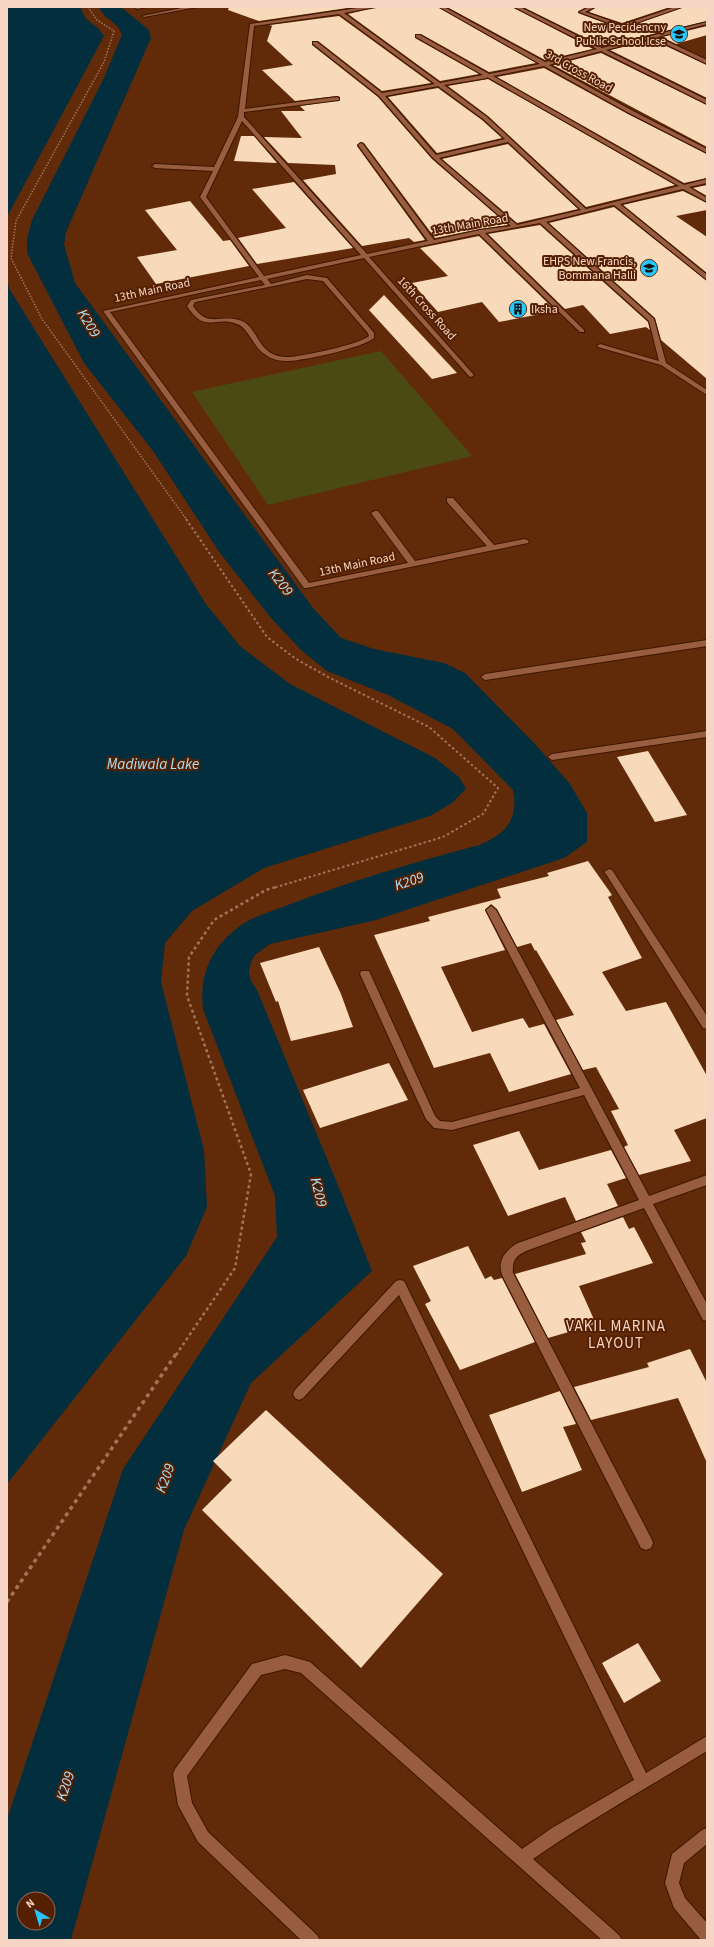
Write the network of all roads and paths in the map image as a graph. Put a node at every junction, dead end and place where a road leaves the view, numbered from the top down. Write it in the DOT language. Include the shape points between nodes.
graph roads {
  1 [pos="88,7"];
  2 [pos="145,7"];
  3 [pos="194,7"];
  4 [pos="374,7"];
  5 [pos="441,7"];
  6 [pos="516,7"];
  7 [pos="593,7"];
  8 [pos="680,7"];
  9 [pos="137,8"];
  10 [pos="340,12"];
  11 [pos="144,16"];
  12 [pos="707,23"];
  13 [pos="698,25"];
  14 [pos="707,29"];
  15 [pos="418,36"];
  16 [pos="653,36"];
  17 [pos="316,43"];
  18 [pos="600,49"];
  19 [pos="707,62"];
  20 [pos="545,64"];
  21 [pos="487,76"];
  22 [pos="438,85"];
  23 [pos="380,95"];
  24 [pos="338,99"];
  25 [pos="707,102"];
  26 [pos="242,114"];
  27 [pos="509,140"];
  28 [pos="361,145"];
  29 [pos="707,151"];
  30 [pos="435,157"];
  31 [pos="154,166"];
  32 [pos="216,169"];
  33 [pos="707,181"];
  34 [pos="685,187"];
  35 [pos="707,200"];
  36 [pos="615,203"];
  37 [pos="585,211"];
  38 [pos="541,221"];
  39 [pos="516,227"];
  40 [pos="480,232"];
  41 [pos="432,242"];
  42 [pos="366,256"];
  43 [pos="262,278"];
  44 [pos="707,278"];
  45 [pos="269,286"];
  46 [pos="582,331"];
  47 [pos="600,346"];
  48 [pos="663,364"];
  49 [pos="471,375"];
  50 [pos="707,393"];
  51 [pos="450,500"];
  52 [pos="375,513"];
  53 [pos="525,541"];
  54 [pos="493,548"];
  55 [pos="413,564"];
  56 [pos="707,643"];
  57 [pos="485,677"];
  58 [pos="707,734"];
  59 [pos="552,758"];
  60 [pos="609,872"];
  61 [pos="491,910"];
  62 [pos="365,974"];
  63 [pos="707,1025"];
  64 [pos="587,1090"];
  65 [pos="707,1180"];
  66 [pos="646,1202"];
  67 [pos="707,1316"];
  68 [pos="298,1394"];
  69 [pos="646,1543"];
  70 [pos="7,1602"];
  71 [pos="707,1743"];
  72 [pos="643,1783"];
  73 [pos="707,1835"];
  74 [pos="521,1858"];
  75 [pos="707,1935"];
  76 [pos="312,1940"];
  77 [pos="614,1940"];
  1 -- 70 [label="path" via="97,20 114,31 104,62 16,221 11,258 42,319 214,557 267,637 296,659 330,678 429,727 498,788 483,814 443,837 266,890 214,920 189,957 187,996 251,1174 235,1268"];
  2 -- 9 [label="street"];
  3 -- 11 [label="street"];
  4 -- 10 [label="street"];
  5 -- 20 [label="street, 3rd Cross Road"];
  6 -- 18 [label="street"];
  7 -- 8 [label="street" via="581,12 622,27"];
  10 -- 22 [label="street"];
  10 -- 26 [label="street" via="252,25"];
  12 -- 13 [label="street"];
  13 -- 14 [label="street"];
  13 -- 16 [label="street"];
  15 -- 21 [label="street"];
  16 -- 18 [label="street"];
  16 -- 19 [label="street"];
  17 -- 23 [label="street"];
  18 -- 20 [label="street"];
  18 -- 25 [label="street"];
  20 -- 21 [label="street"];
  20 -- 29 [label="street, 3rd Cross Road"];
  21 -- 22 [label="street"];
  21 -- 34 [label="street"];
  22 -- 23 [label="street"];
  22 -- 27 [label="street" via="485,118"];
  23 -- 30 [label="street"];
  24 -- 26 [label="street"];
  26 -- 32 [label="street"];
  26 -- 42 [label="street, 16th Cross Road"];
  27 -- 30 [label="street"];
  27 -- 37 [label="street"];
  28 -- 41 [label="street"];
  30 -- 39 [label="street"];
  31 -- 32 [label="street"];
  32 -- 43 [label="street" via="203,197"];
  33 -- 34 [label="street, 13th Main Road"];
  34 -- 35 [label="street"];
  34 -- 36 [label="street, 13th Main Road"];
  36 -- 37 [label="street, 13th Main Road"];
  36 -- 44 [label="street"];
  37 -- 38 [label="street, 13th Main Road"];
  38 -- 39 [label="street, 13th Main Road"];
  38 -- 48 [label="street" via="652,320"];
  39 -- 40 [label="street, 13th Main Road"];
  40 -- 41 [label="street, 13th Main Road"];
  40 -- 46 [label="street"];
  41 -- 42 [label="street, 13th Main Road"];
  42 -- 43 [label="street, 13th Main Road"];
  42 -- 49 [label="street, 16th Cross Road"];
  43 -- 45 [label="street"];
  43 -- 55 [label="street, 13th Main Road" via="106,311 307,586"];
  45 -- 45 [label="street" via="307,277 326,279 372,337 358,344 290,359 278,359 255,344 246,326 240,322 205,321 197,317 190,306 193,301"];
  47 -- 48 [label="street"];
  48 -- 50 [label="street"];
  51 -- 54 [label="street"];
  52 -- 55 [label="street"];
  53 -- 54 [label="street, 13th Main Road"];
  54 -- 55 [label="street, 13th Main Road"];
  56 -- 57 [label="street"];
  58 -- 59 [label="street"];
  60 -- 63 [label="street"];
  61 -- 64 [label="street"];
  62 -- 64 [label="street" via="431,1119 438,1125 452,1126"];
  64 -- 66 [label="street"];
  65 -- 66 [label="street"];
  66 -- 67 [label="street"];
  66 -- 69 [label="street" via="522,1247 510,1253 506,1262 507,1272"];
  68 -- 72 [label="street" via="400,1285"];
  71 -- 72 [label="street"];
  72 -- 74 [label="street" via="556,1833"];
  73 -- 75 [label="street" via="677,1859 672,1883 679,1904"];
  74 -- 76 [label="street" via="305,1667 285,1662 257,1669 180,1774 184,1805 203,1837"];
  74 -- 77 [label="street"];
}
